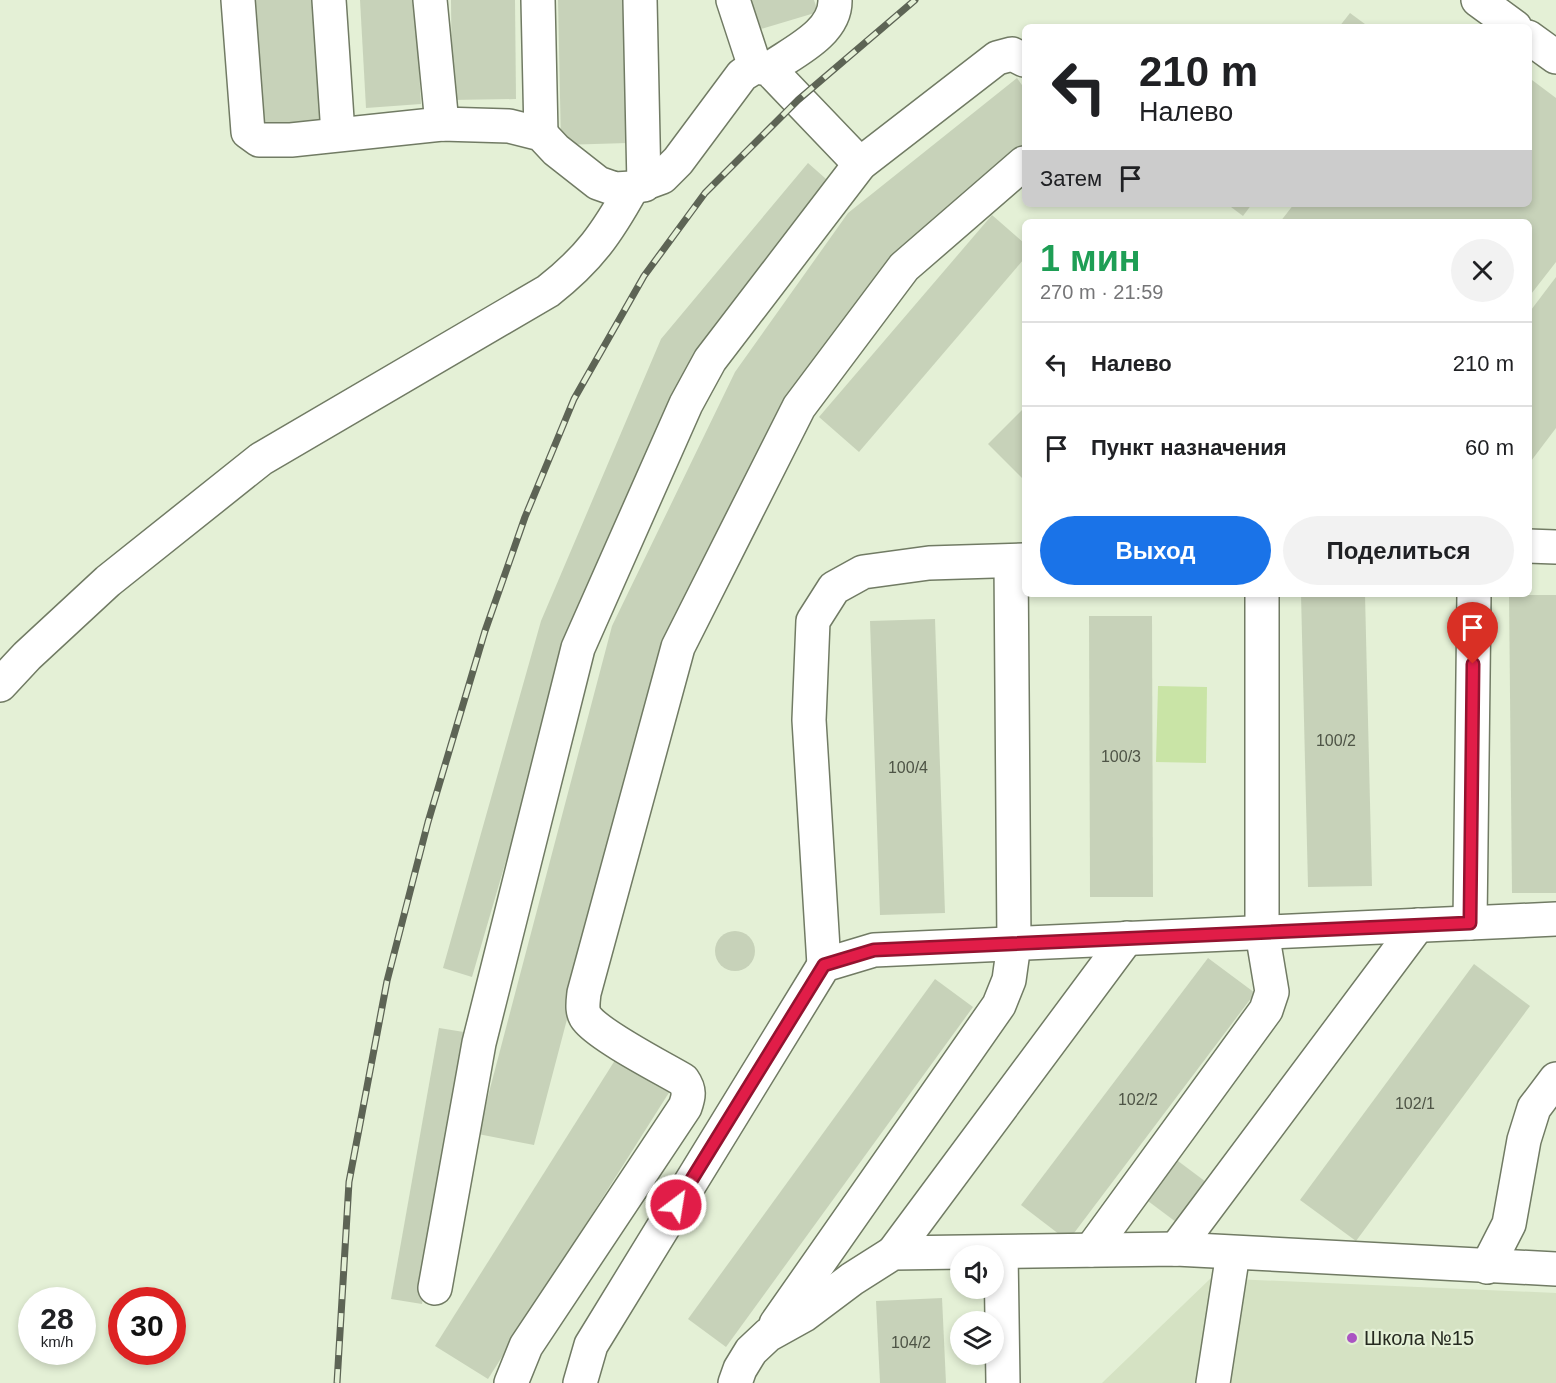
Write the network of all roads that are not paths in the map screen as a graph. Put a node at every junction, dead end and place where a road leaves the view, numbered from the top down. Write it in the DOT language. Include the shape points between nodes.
graph roads {
  1 [pos="238,0"];
  2 [pos="329,0"];
  3 [pos="430,0"];
  4 [pos="538,0"];
  5 [pos="640,0"];
  6 [pos="733,0"];
  7 [pos="836,0"];
  8 [pos="1478,0"];
  9 [pos="1511,24"];
  10 [pos="1532,40"];
  11 [pos="1556,57"];
  12 [pos="1022,59"];
  13 [pos="762,68"];
  14 [pos="442,124"];
  15 [pos="338,134"];
  16 [pos="541,134"];
  17 [pos="860,164"];
  18 [pos="1022,165"];
  19 [pos="638,186"];
  20 [pos="1532,546"];
  21 [pos="1556,547"];
  22 [pos="1018,560"];
  23 [pos="1262,597"];
  24 [pos="1474,597"];
  25 [pos="0,685"];
  26 [pos="1556,919"];
  27 [pos="1470,923"];
  28 [pos="1418,925"];
  29 [pos="1262,932"];
  30 [pos="1127,938"];
  31 [pos="1014,944"];
  32 [pos="824,965"];
  33 [pos="1556,1079"];
  34 [pos="1176,1249"];
  35 [pos="1091,1250"];
  36 [pos="950,1252"];
  37 [pos="1004,1252"];
  38 [pos="893,1253"];
  39 [pos="1233,1253"];
  40 [pos="1487,1267"];
  41 [pos="1556,1269"];
  42 [pos="435,1288"];
  43 [pos="1002,1299"];
  44 [pos="768,1335"];
  45 [pos="511,1383"];
  46 [pos="580,1383"];
  47 [pos="735,1383"];
  48 [pos="1003,1383"];
  49 [pos="1213,1383"];
  1 -- 15 [label="street" via="248,132 259,140"];
  2 -- 15 [label="street"];
  3 -- 14 [label="street"];
  4 -- 16 [label="street"];
  5 -- 19 [label="street"];
  6 -- 13 [label="street"];
  7 -- 13 [label="street" via="835,15 828,27"];
  8 -- 9 [label="street"];
  10 -- 11 [label="street"];
  12 -- 17 [label="street" via="1012,54 997,58"];
  13 -- 17 [label="street"];
  13 -- 19 [label="street" via="742,75 662,177"];
  14 -- 15 [label="street"];
  14 -- 16 [label="street" via="508,126"];
  16 -- 19 [label="street" via="598,183 615,189"];
  17 -- 42 [label="street" via="710,360 686,404 578,648 479,1043"];
  18 -- 45 [label="street" via="904,267 799,407 678,647 583,1008 586,1019 600,1030 682,1080 689,1097 526,1346"];
  19 -- 25 [label="street" via="601,242 573,272 548,291 261,459 108,581"];
  20 -- 21 [label="street"];
  22 -- 31 [label="street"];
  22 -- 32 [label="street" via="929,563 863,572 834,588 813,621 809,720"];
  23 -- 29 [label="street"];
  24 -- 27 [label="street"];
  26 -- 27 [label="street"];
  27 -- 28 [label="street"];
  28 -- 29 [label="street"];
  28 -- 34 [label="street"];
  29 -- 30 [label="street"];
  29 -- 35 [label="street" via="1272,992 1266,1010"];
  30 -- 31 [label="street"];
  30 -- 38 [label="street"];
  31 -- 32 [label="street" via="874,950"];
  31 -- 44 [label="street" via="1009,980 999,1005"];
  32 -- 46 [label="street" via="591,1346"];
  33 -- 40 [label="street" via="1534,1108 1524,1140 1509,1224"];
  34 -- 35 [label="street"];
  34 -- 39 [label="street"];
  35 -- 37 [label="street"];
  36 -- 38 [label="street"];
  38 -- 44 [label="street" via="804,1315"];
  39 -- 40 [label="street"];
  39 -- 49 [label="street"];
  40 -- 41 [label="street"];
  43 -- 48 [label="street"];
  44 -- 47 [label="street" via="751,1352"];
}
